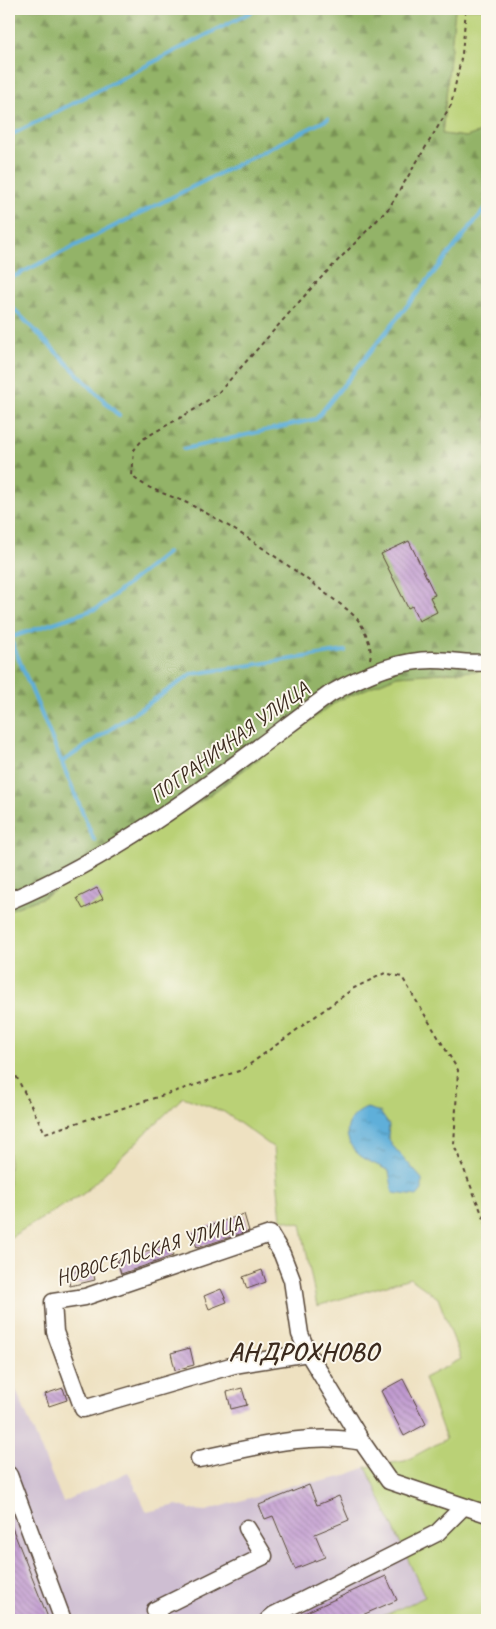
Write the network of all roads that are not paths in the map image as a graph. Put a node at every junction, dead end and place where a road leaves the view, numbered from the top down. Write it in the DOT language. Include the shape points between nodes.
graph roads {
  1 [pos="487,662"];
  2 [pos="9,902"];
  3 [pos="308,1352"];
  4 [pos="362,1442"];
  5 [pos="199,1459"];
  6 [pos="9,1475"];
  7 [pos="462,1508"];
  8 [pos="487,1514"];
  9 [pos="247,1528"];
  10 [pos="63,1620"];
  11 [pos="160,1620"];
  12 [pos="268,1620"];
  1 -- 2 [label="street, ПОГРАНИЧНАЯ УЛИЦА" via="411,662 359,677 330,694 143,830 50,884"];
  3 -- 3 [label="street, НОВОСЕЛЬСКАЯ УЛИЦА" via="300,1334 292,1280 270,1234 85,1297 54,1302 56,1332 83,1409 234,1365"];
  3 -- 4 [label="street"];
  4 -- 5 [label="street" via="342,1438 274,1442"];
  4 -- 7 [label="street" via="389,1481"];
  6 -- 10 [label="street"];
  7 -- 8 [label="street"];
  7 -- 12 [label="street" via="437,1533"];
  9 -- 11 [label="street" via="264,1556 155,1610"];
}
